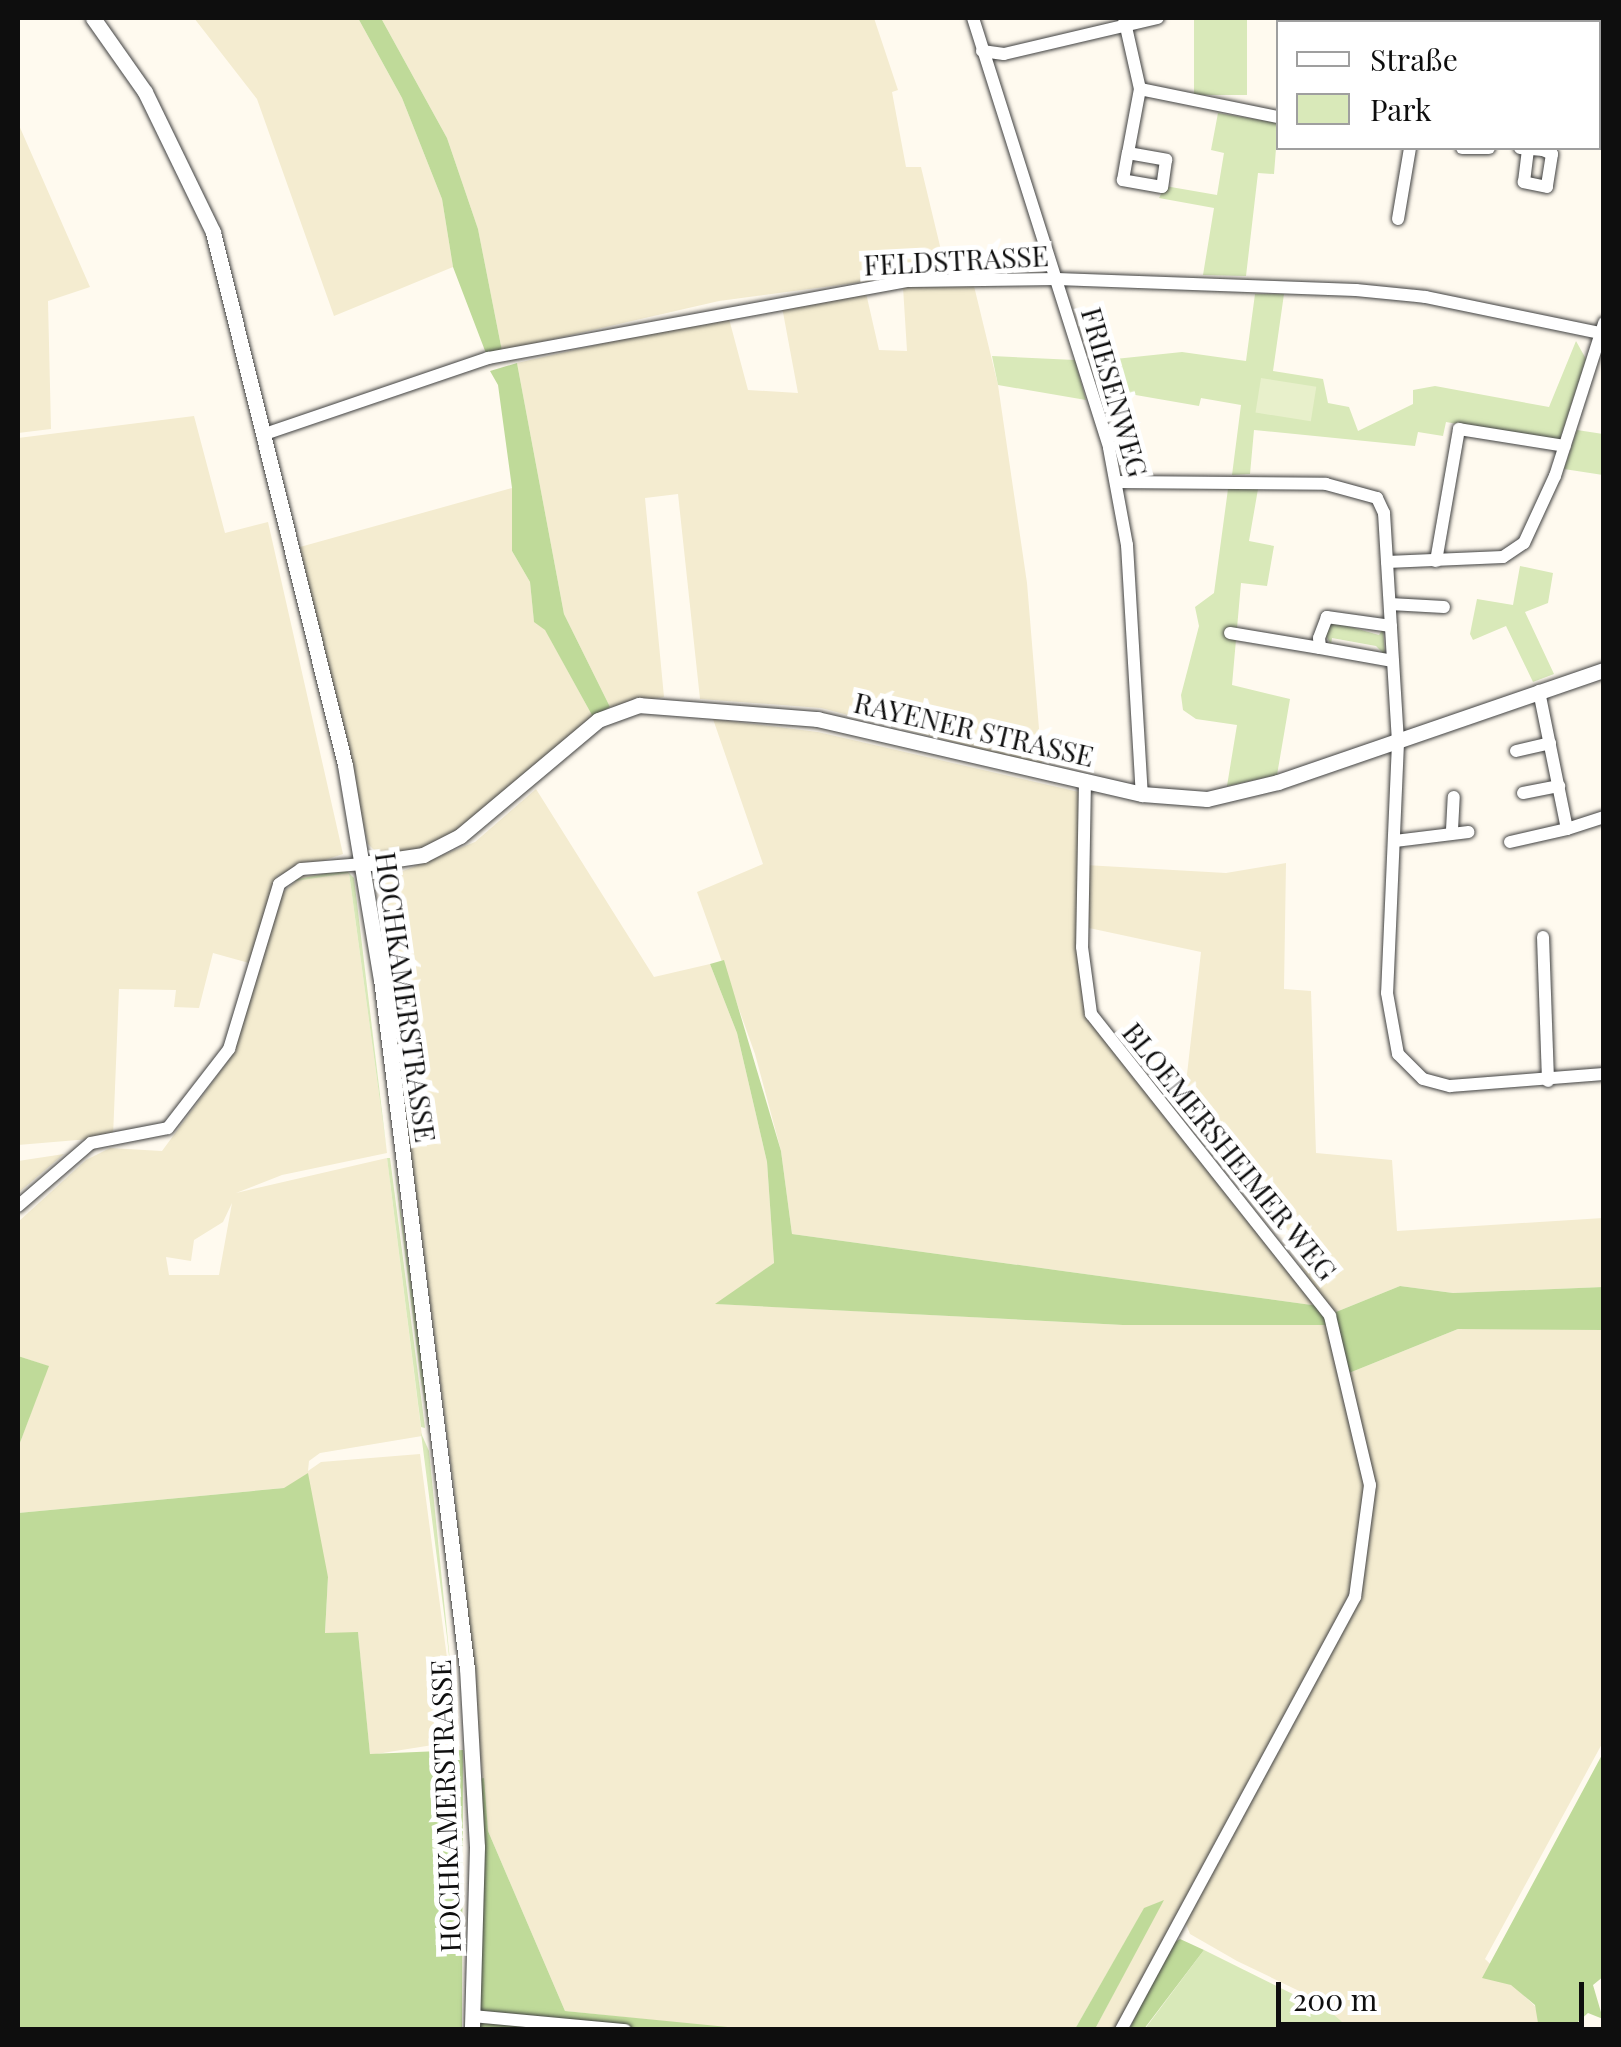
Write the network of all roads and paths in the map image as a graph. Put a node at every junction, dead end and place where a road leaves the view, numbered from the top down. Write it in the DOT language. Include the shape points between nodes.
graph roads {
  1 [pos="94,18"];
  2 [pos="974,18"];
  3 [pos="1158,18"];
  4 [pos="1125,21"];
  5 [pos="982,51"];
  6 [pos="1140,89"];
  7 [pos="1276,112"];
  8 [pos="1410,150"];
  9 [pos="1128,153"];
  10 [pos="1398,219"];
  11 [pos="1056,279"];
  12 [pos="1602,330"];
  13 [pos="265,434"];
  14 [pos="1565,446"];
  15 [pos="1116,482"];
  16 [pos="1436,561"];
  17 [pos="1386,562"];
  18 [pos="1390,604"];
  19 [pos="1444,608"];
  20 [pos="1391,626"];
  21 [pos="1230,633"];
  22 [pos="1320,648"];
  23 [pos="1392,661"];
  24 [pos="1604,670"];
  25 [pos="1540,691"];
  26 [pos="1398,743"];
  27 [pos="1550,744"];
  28 [pos="1516,752"];
  29 [pos="1084,780"];
  30 [pos="1559,786"];
  31 [pos="1142,794"];
  32 [pos="1522,794"];
  33 [pos="1454,797"];
  34 [pos="1604,817"];
  35 [pos="1567,829"];
  36 [pos="1452,830"];
  37 [pos="1468,832"];
  38 [pos="1395,842"];
  39 [pos="1510,842"];
  40 [pos="364,864"];
  41 [pos="1543,937"];
  42 [pos="1604,1074"];
  43 [pos="1548,1080"];
  44 [pos="18,1206"];
  45 [pos="472,2023"];
  46 [pos="625,2030"];
  47 [pos="1121,2030"];
  1 -- 13 [label="street, HOCHKAMERSTRASSE" via="130,67 197,189"];
  2 -- 5 [label="street, FRIESENWEG"];
  3 -- 4 [label="street"];
  4 -- 5 [label="street" via="1004,54"];
  4 -- 6 [label="street"];
  5 -- 11 [label="street, FRIESENWEG"];
  6 -- 7 [label="street"];
  6 -- 9 [label="street"];
  8 -- 10 [label="street"];
  11 -- 12 [label="street, FELDSTRASSE" via="1356,290"];
  11 -- 13 [label="street, FELDSTRASSE" via="909,282 488,358"];
  11 -- 15 [label="street, FRIESENWEG"];
  12 -- 14 [label="street"];
  13 -- 40 [label="street, HOCHKAMERSTRASSE"];
  14 -- 16 [label="street" via="1530,532 1509,556"];
  14 -- 16 [label="street" via="1458,429"];
  15 -- 17 [label="street" via="1348,485 1382,506"];
  15 -- 31 [label="street, FRIESENWEG" via="1135,642"];
  16 -- 17 [label="street"];
  17 -- 18 [label="street"];
  18 -- 19 [label="street"];
  18 -- 20 [label="street"];
  20 -- 22 [label="street" via="1327,617"];
  20 -- 23 [label="street"];
  21 -- 22 [label="street"];
  22 -- 23 [label="street"];
  23 -- 26 [label="street"];
  24 -- 25 [label="street, RAYENER STRASSE"];
  25 -- 26 [label="street, RAYENER STRASSE"];
  25 -- 27 [label="street"];
  26 -- 31 [label="street, RAYENER STRASSE" via="1226,796"];
  26 -- 38 [label="street"];
  27 -- 28 [label="street"];
  27 -- 30 [label="street"];
  29 -- 31 [label="street, RAYENER STRASSE"];
  29 -- 40 [label="street, RAYENER STRASSE" via="816,719 640,704 598,720 450,842 408,859"];
  29 -- 47 [label="street, BLOEMERSHEIMER WEG" via="1082,947 1091,1014 1330,1316 1370,1484 1355,1597"];
  30 -- 32 [label="street"];
  30 -- 35 [label="street"];
  33 -- 36 [label="street"];
  34 -- 35 [label="street"];
  35 -- 39 [label="street"];
  36 -- 37 [label="street"];
  36 -- 38 [label="street"];
  38 -- 43 [label="street" via="1387,993 1398,1054 1435,1084"];
  40 -- 44 [label="street" via="301,870 279,884 267,906 230,1048 168,1128 91,1144"];
  40 -- 45 [label="street, HOCHKAMERSTRASSE" via="467,1668 477,1847"];
  41 -- 43 [label="street"];
  42 -- 43 [label="street"];
  45 -- 46 [label="street"];
}
